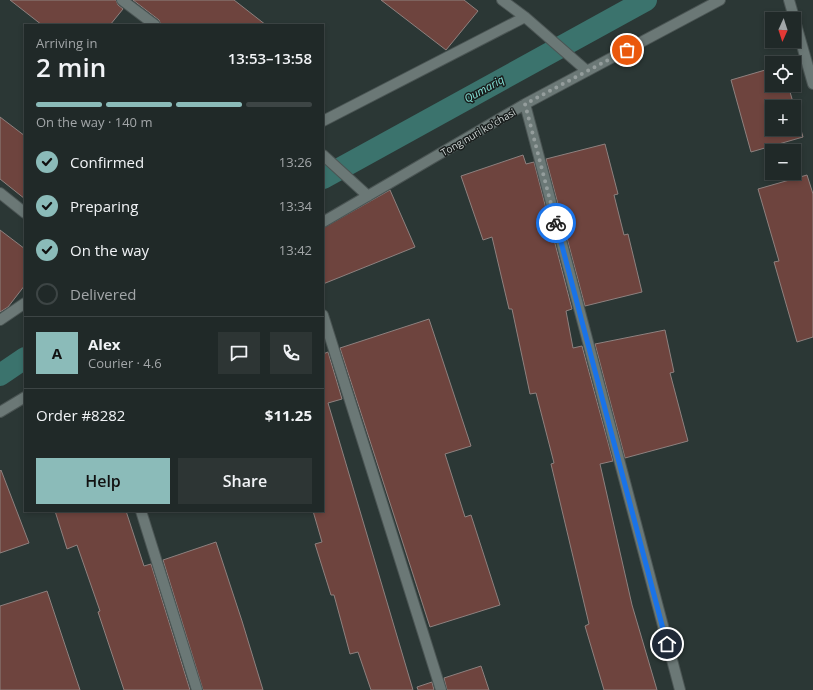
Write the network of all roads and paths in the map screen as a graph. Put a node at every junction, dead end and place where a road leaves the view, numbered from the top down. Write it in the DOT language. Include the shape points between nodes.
graph roads {
  1 [pos="122,0"];
  2 [pos="502,0"];
  3 [pos="720,0"];
  4 [pos="789,0"];
  5 [pos="525,17"];
  6 [pos="154,24"];
  7 [pos="587,71"];
  8 [pos="813,84"];
  9 [pos="525,104"];
  10 [pos="324,120"];
  11 [pos="324,156"];
  12 [pos="0,193"];
  13 [pos="368,196"];
  14 [pos="24,212"];
  15 [pos="324,221"];
  16 [pos="24,304"];
  17 [pos="324,318"];
  18 [pos="0,320"];
  19 [pos="24,398"];
  20 [pos="0,412"];
  21 [pos="141,512"];
  22 [pos="197,690"];
  23 [pos="441,690"];
  24 [pos="680,690"];
  1 -- 6 [label="street"];
  2 -- 5 [label="street"];
  3 -- 7 [label="street, Tong nuri ko'chasi"];
  4 -- 8 [label="street"];
  5 -- 7 [label="street"];
  5 -- 10 [label="street"];
  7 -- 9 [label="street, Tong nuri ko'chasi"];
  9 -- 13 [label="street, Tong nuri ko'chasi"];
  9 -- 24 [label="street"];
  11 -- 13 [label="street"];
  12 -- 14 [label="street"];
  13 -- 15 [label="street, Tong nuri ko'chasi"];
  16 -- 18 [label="street"];
  17 -- 23 [label="street"];
  19 -- 20 [label="street"];
  21 -- 22 [label="street"];
}
